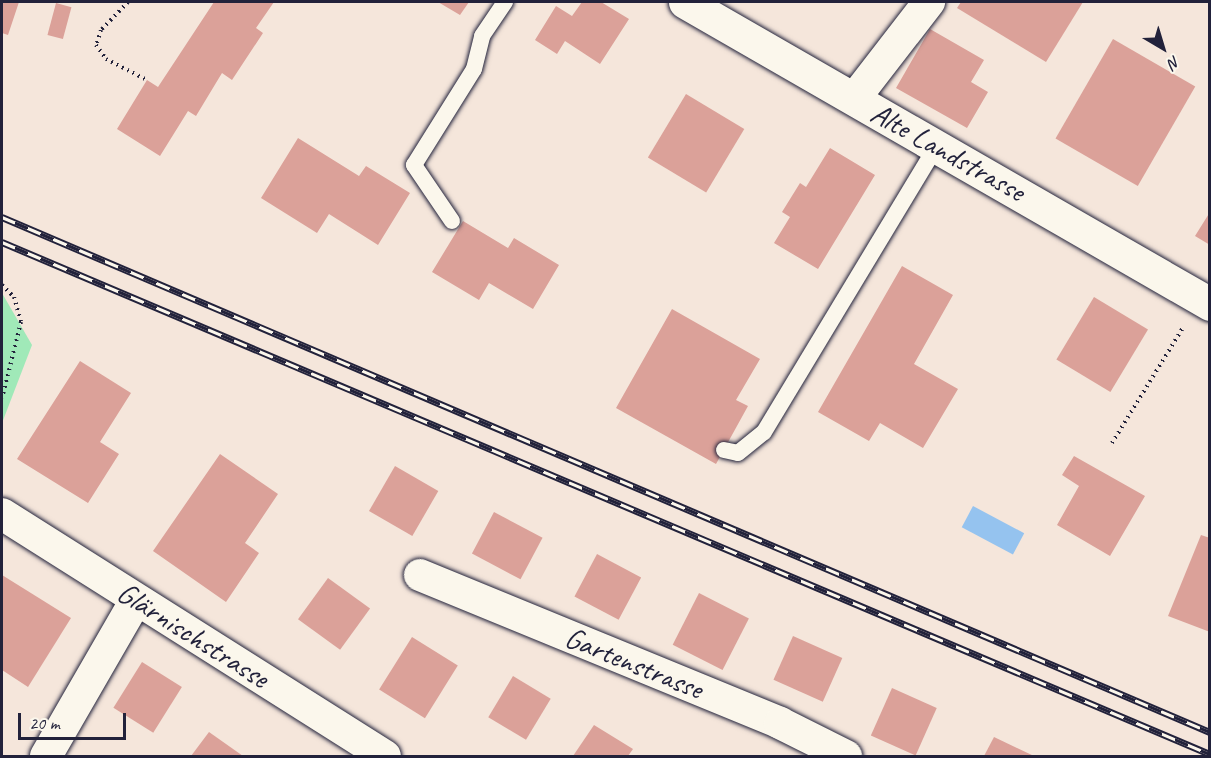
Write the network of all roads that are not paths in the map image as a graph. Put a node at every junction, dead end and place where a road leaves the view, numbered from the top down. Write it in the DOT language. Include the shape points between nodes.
graph roads {
  1 [pos="505,2"];
  2 [pos="685,2"];
  3 [pos="929,2"];
  4 [pos="854,99"];
  5 [pos="936,147"];
  6 [pos="453,221"];
  7 [pos="1197,313"];
  8 [pos="724,450"];
  9 [pos="2,514"];
  10 [pos="420,575"];
  11 [pos="136,600"];
  12 [pos="46,756"];
  13 [pos="385,756"];
  14 [pos="846,756"];
  1 -- 6 [label="lane" via="482,36 474,69 414,165"];
  2 -- 4 [label="main road, Alte Landstrasse"];
  3 -- 4 [label="street"];
  4 -- 5 [label="main road, Alte Landstrasse"];
  5 -- 7 [label="main road, Alte Landstrasse"];
  5 -- 8 [label="lane" via="764,432 738,453"];
  9 -- 11 [label="street, Glärnischstrasse"];
  10 -- 14 [label="street, Gartenstrasse" via="780,723"];
  11 -- 12 [label="street"];
  11 -- 13 [label="street, Glärnischstrasse"];
}
